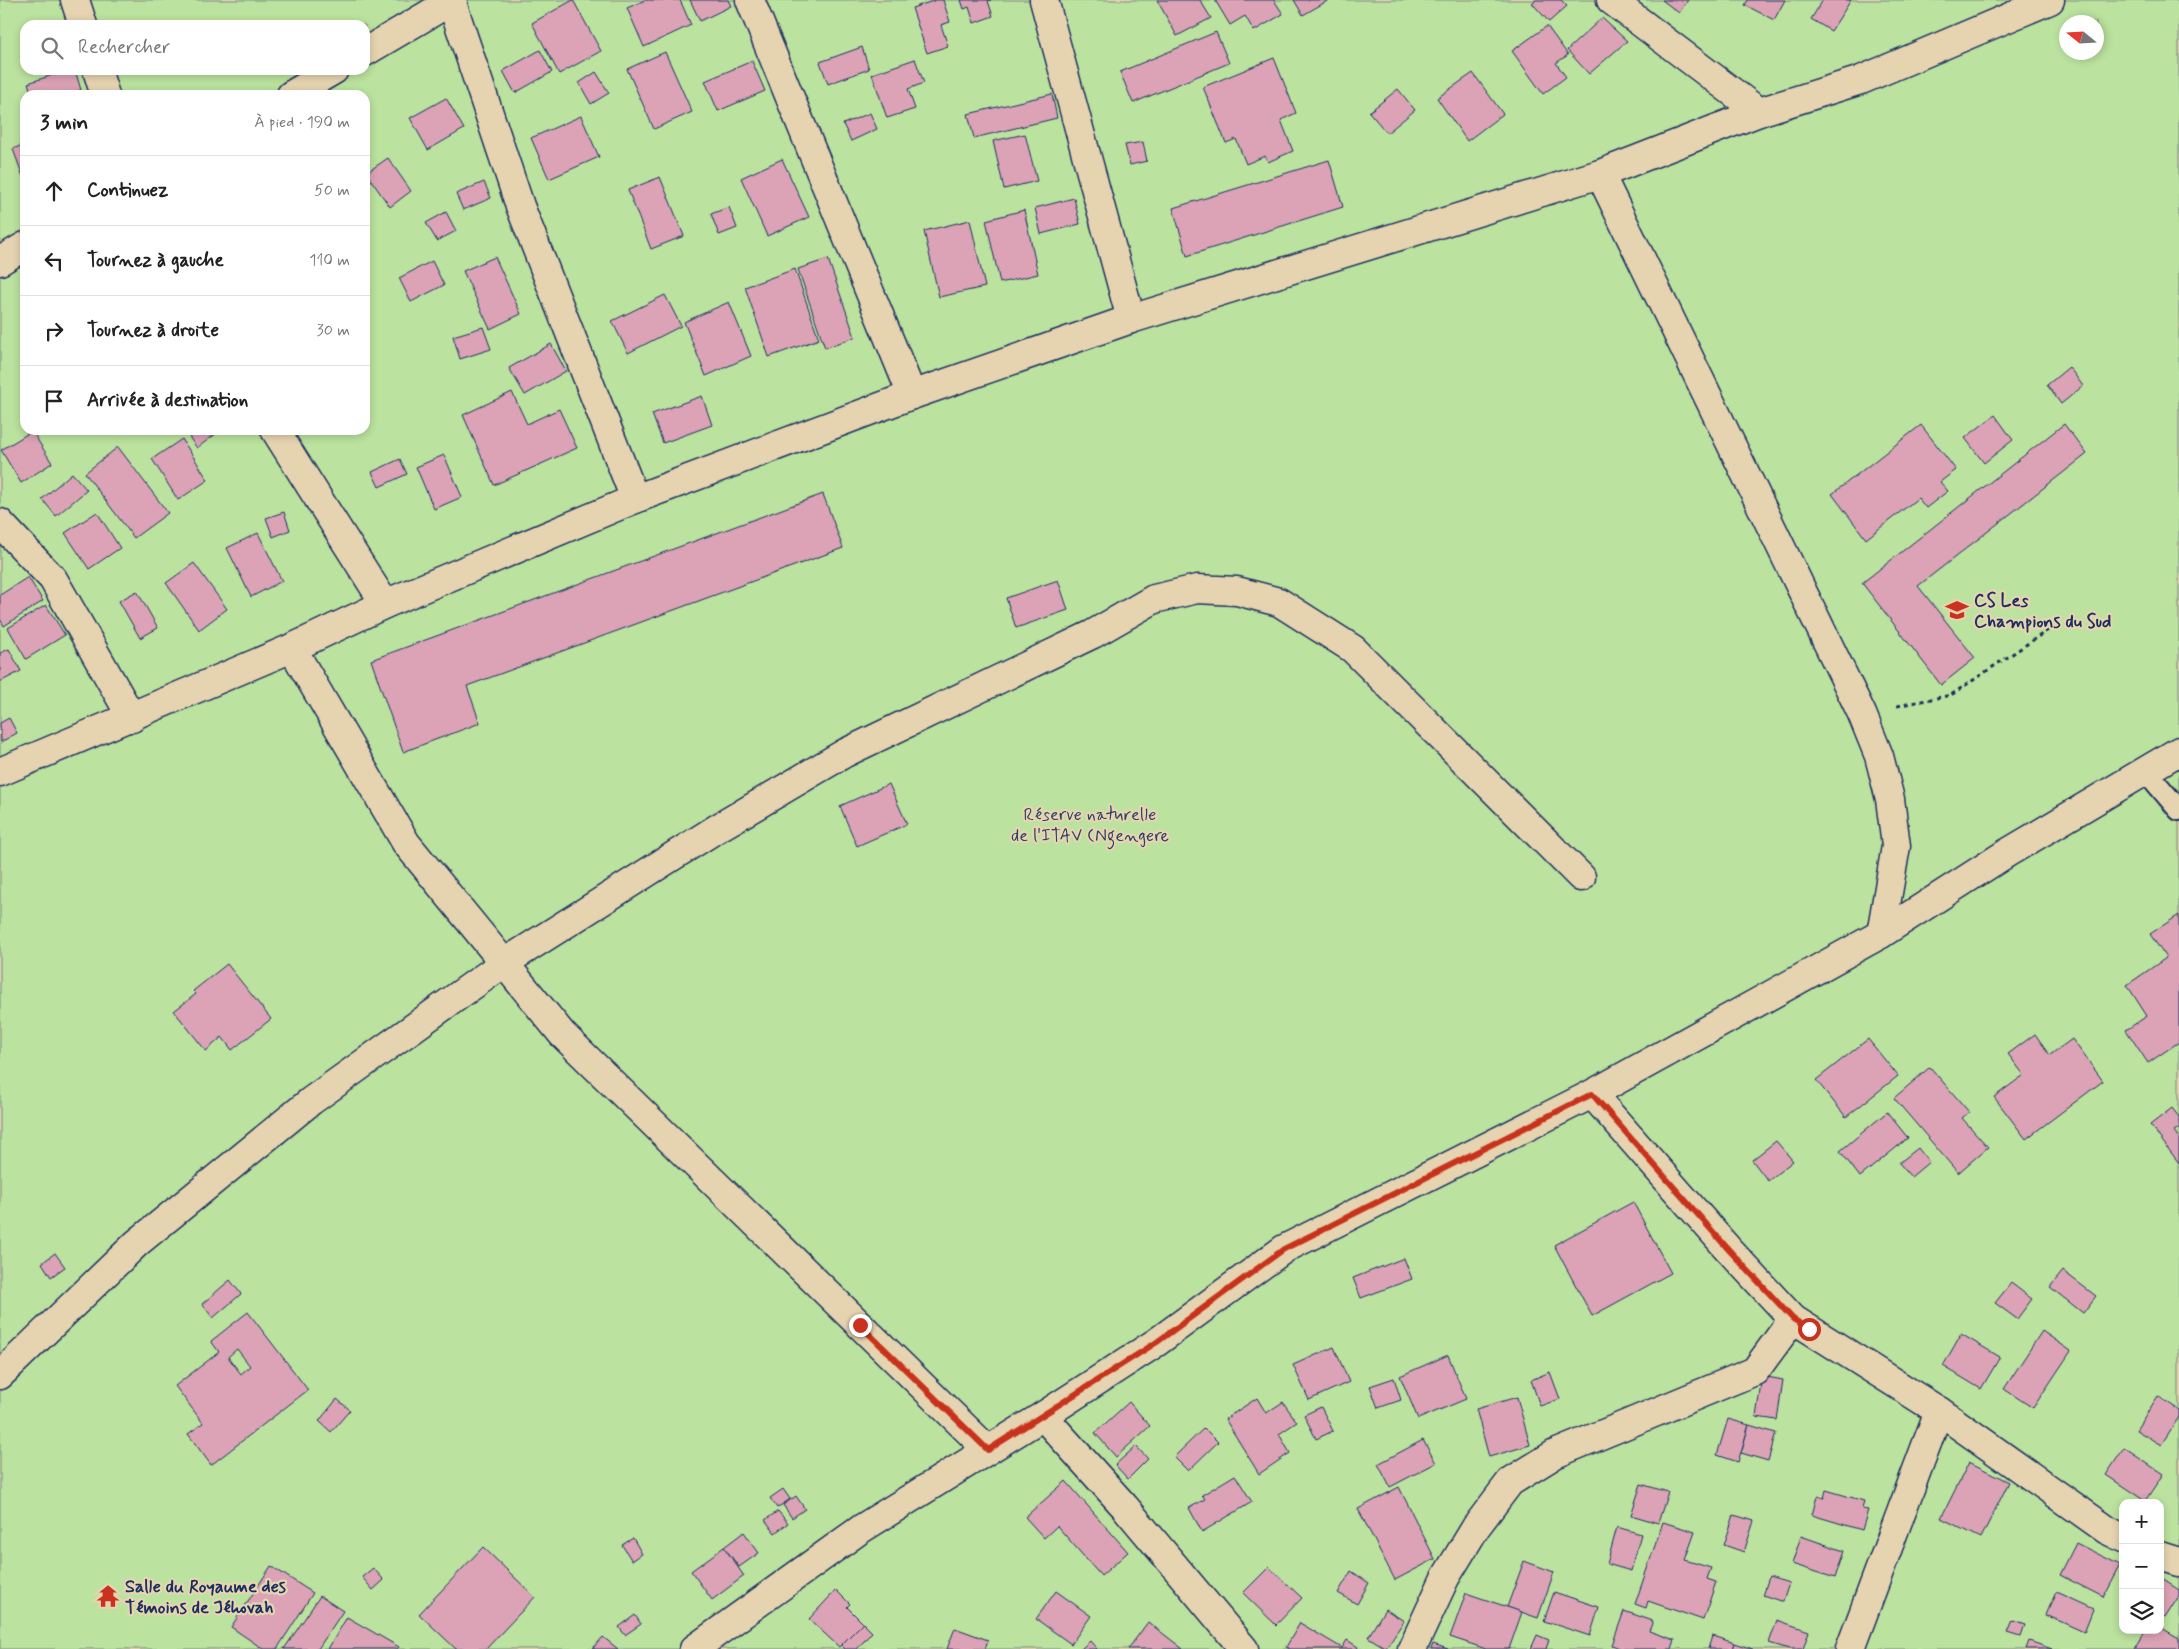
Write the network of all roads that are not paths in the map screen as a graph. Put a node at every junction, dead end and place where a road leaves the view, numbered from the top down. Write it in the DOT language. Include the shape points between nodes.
graph roads {
  1 [pos="75,0"];
  2 [pos="452,0"];
  3 [pos="750,0"];
  4 [pos="1044,0"];
  5 [pos="1611,0"];
  6 [pos="2050,0"];
  7 [pos="81,20"];
  8 [pos="370,49"];
  9 [pos="99,75"];
  10 [pos="325,75"];
  11 [pos="103,90"];
  12 [pos="300,90"];
  13 [pos="1759,112"];
  14 [pos="1600,174"];
  15 [pos="20,249"];
  16 [pos="0,261"];
  17 [pos="1131,319"];
  18 [pos="912,395"];
  19 [pos="278,435"];
  20 [pos="635,499"];
  21 [pos="0,523"];
  22 [pos="385,604"];
  23 [pos="292,648"];
  24 [pos="132,718"];
  25 [pos="2179,751"];
  26 [pos="2145,770"];
  27 [pos="0,772"];
  28 [pos="2179,810"];
  29 [pos="1581,877"];
  30 [pos="1881,934"];
  31 [pos="504,963"];
  32 [pos="1592,1094"];
  33 [pos="1793,1319"];
  34 [pos="0,1375"];
  35 [pos="1940,1411"];
  36 [pos="1043,1416"];
  37 [pos="988,1450"];
  38 [pos="2119,1536"];
  39 [pos="2164,1557"];
  40 [pos="2179,1562"];
  41 [pos="696,1648"];
  42 [pos="1244,1649"];
  43 [pos="1412,1649"];
  44 [pos="1850,1649"];
  1 -- 7 [label="street"];
  2 -- 8 [label="street"];
  2 -- 20 [label="street" via="520,206"];
  3 -- 18 [label="street"];
  4 -- 17 [label="street"];
  5 -- 13 [label="street"];
  6 -- 13 [label="street" via="1861,80"];
  9 -- 11 [label="street"];
  10 -- 12 [label="street"];
  13 -- 14 [label="street"];
  14 -- 17 [label="street"];
  14 -- 30 [label="street" via="1862,714 1879,756 1890,799 1896,846"];
  15 -- 16 [label="street"];
  17 -- 18 [label="street"];
  18 -- 20 [label="street"];
  19 -- 22 [label="street"];
  20 -- 22 [label="street"];
  21 -- 24 [label="street" via="53,579"];
  22 -- 23 [label="street"];
  23 -- 24 [label="street"];
  23 -- 31 [label="street" via="406,843"];
  24 -- 27 [label="street"];
  25 -- 26 [label="street"];
  26 -- 28 [label="lane"];
  26 -- 30 [label="street"];
  29 -- 31 [label="street" via="1353,649 1279,602 1237,591 1197,589 1154,599 1093,634 845,753 716,829"];
  30 -- 32 [label="street"];
  31 -- 34 [label="street" via="312,1101 137,1243"];
  31 -- 37 [label="street" via="562,1034"];
  32 -- 33 [label="street"];
  32 -- 36 [label="street" via="1284,1249 1157,1342"];
  33 -- 35 [label="street"];
  33 -- 43 [label="street" via="1755,1371 1555,1454 1510,1482 1476,1527 1445,1578"];
  35 -- 38 [label="street"];
  35 -- 44 [label="street"];
  36 -- 37 [label="street"];
  36 -- 42 [label="street"];
  37 -- 41 [label="street" via="861,1529"];
  39 -- 40 [label="street"];
}
